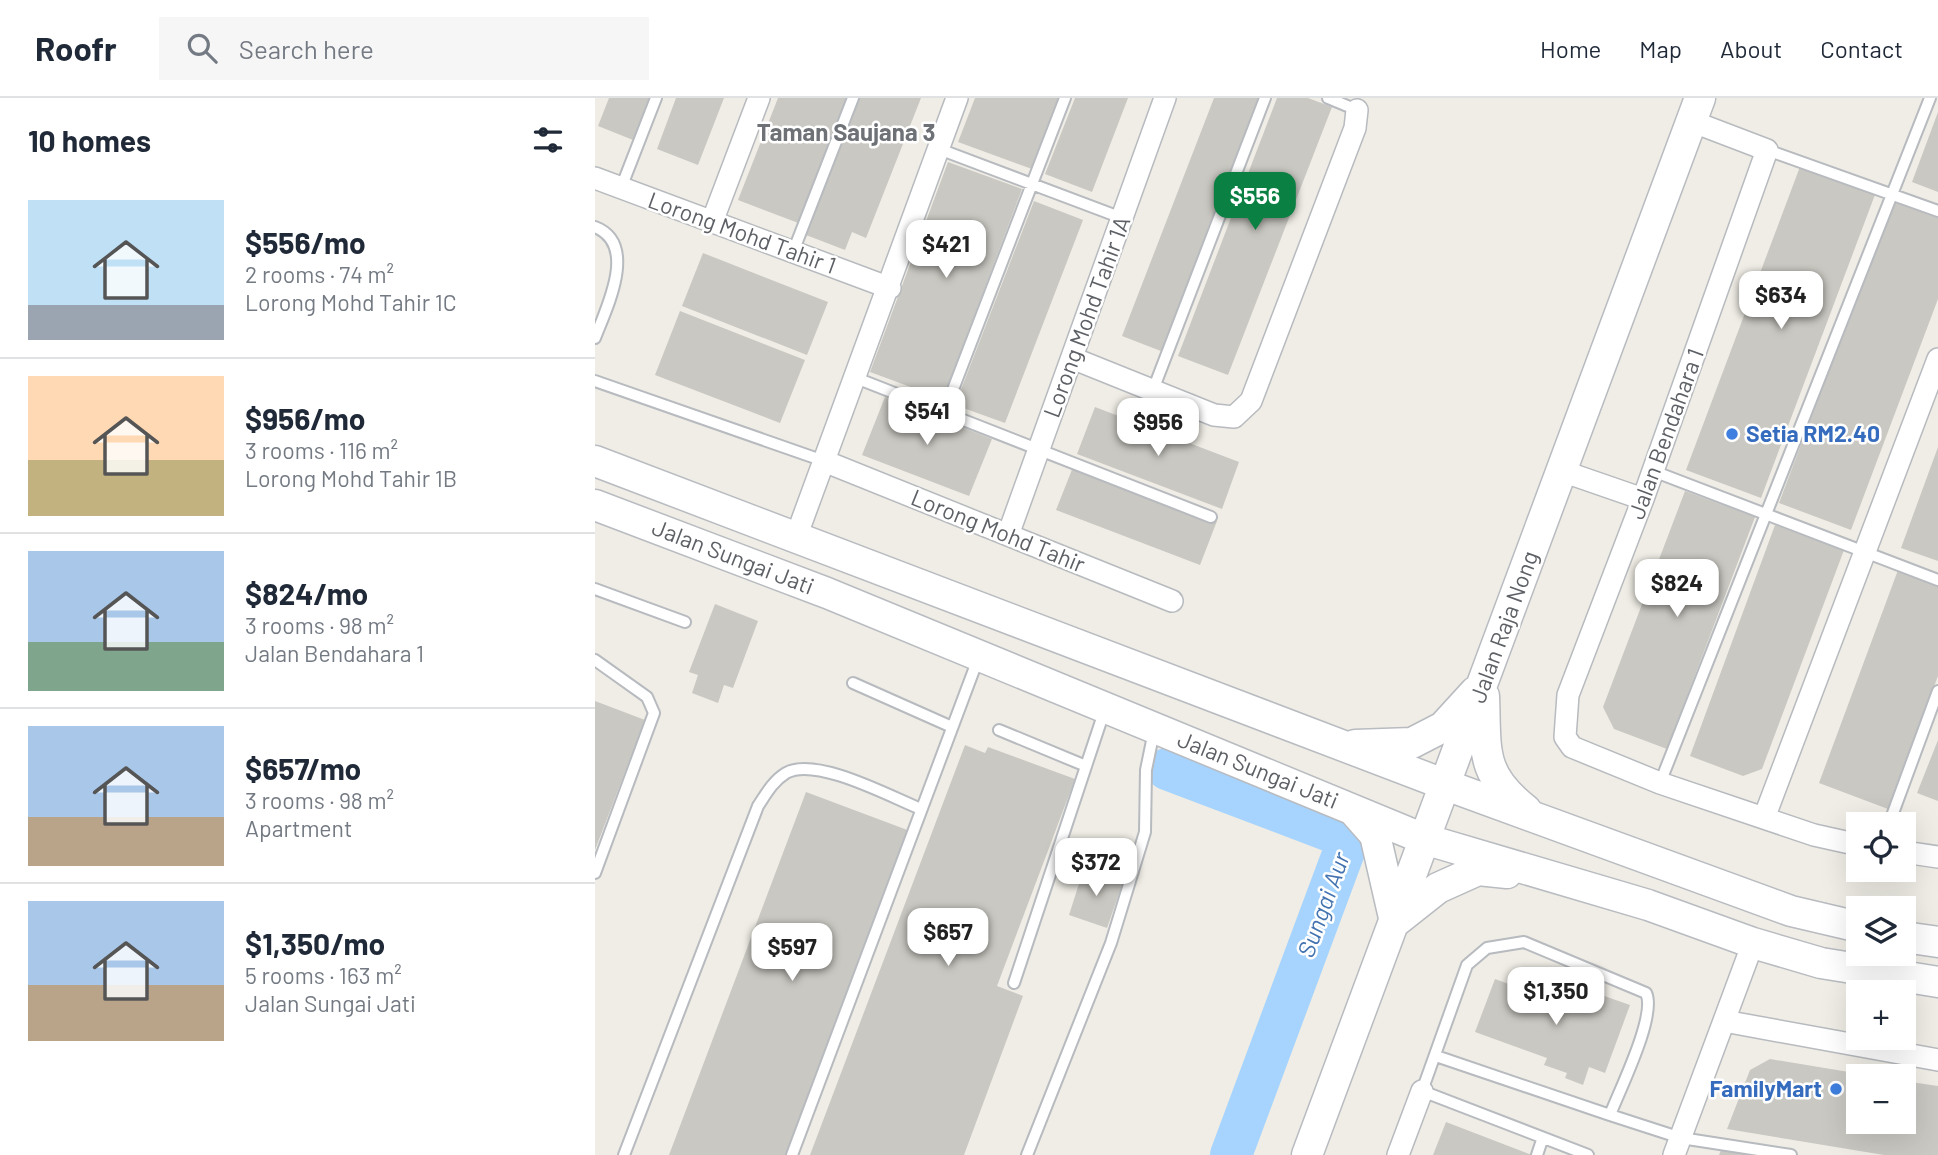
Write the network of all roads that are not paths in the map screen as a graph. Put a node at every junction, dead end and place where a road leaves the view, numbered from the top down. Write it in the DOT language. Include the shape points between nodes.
graph roads {
  1 [pos="656,98"];
  2 [pos="759,98"];
  3 [pos="853,98"];
  4 [pos="957,98"];
  5 [pos="1065,98"];
  6 [pos="1165,98"];
  7 [pos="1265,98"];
  8 [pos="1328,98"];
  9 [pos="1930,98"];
  10 [pos="1695,109"];
  11 [pos="1357,110"];
  12 [pos="939,149"];
  13 [pos="1767,150"];
  14 [pos="595,178"];
  15 [pos="1032,184"];
  16 [pos="621,188"];
  17 [pos="1892,195"];
  18 [pos="1938,211"];
  19 [pos="1122,218"];
  20 [pos="712,222"];
  21 [pos="595,227"];
  22 [pos="793,252"];
  23 [pos="890,288"];
  24 [pos="595,338"];
  25 [pos="1072,358"];
  26 [pos="1938,359"];
  27 [pos="856,379"];
  28 [pos="595,381"];
  29 [pos="1153,390"];
  30 [pos="944,413"];
  31 [pos="1039,450"];
  32 [pos="595,461"];
  33 [pos="824,461"];
  34 [pos="1562,471"];
  35 [pos="1653,471"];
  36 [pos="1643,499"];
  37 [pos="595,505"];
  38 [pos="1766,514"];
  39 [pos="1211,517"];
  40 [pos="1008,535"];
  41 [pos="796,537"];
  42 [pos="1865,552"];
  43 [pos="1938,580"];
  44 [pos="595,589"];
  45 [pos="1172,601"];
  46 [pos="685,622"];
  47 [pos="979,656"];
  48 [pos="595,660"];
  49 [pos="1484,682"];
  50 [pos="853,683"];
  51 [pos="1938,691"];
  52 [pos="1105,709"];
  53 [pos="952,727"];
  54 [pos="1155,729"];
  55 [pos="999,730"];
  56 [pos="1341,745"];
  57 [pos="1086,766"];
  58 [pos="1660,783"];
  59 [pos="1446,785"];
  60 [pos="1351,808"];
  61 [pos="921,809"];
  62 [pos="1893,812"];
  63 [pos="1764,818"];
  64 [pos="1539,819"];
  65 [pos="1424,839"];
  66 [pos="1846,842"];
  67 [pos="1916,854"];
  68 [pos="1938,857"];
  69 [pos="595,873"];
  70 [pos="1549,877"];
  71 [pos="1395,922"];
  72 [pos="1846,924"];
  73 [pos="1753,943"];
  74 [pos="1938,982"];
  75 [pos="1014,983"];
  76 [pos="1724,1021"];
  77 [pos="1436,1056"];
  78 [pos="1938,1060"];
  79 [pos="1422,1091"];
  80 [pos="1610,1115"];
  81 [pos="1542,1140"];
  82 [pos="1677,1146"];
  83 [pos="624,1155"];
  84 [pos="792,1155"];
  85 [pos="1027,1155"];
  86 [pos="1307,1155"];
  87 [pos="1398,1155"];
  88 [pos="1537,1155"];
  89 [pos="1588,1155"];
  90 [pos="1791,1155"];
  1 -- 16 [label="lane"];
  2 -- 20 [label="street"];
  3 -- 22 [label="lane"];
  4 -- 12 [label="street"];
  5 -- 15 [label="lane"];
  6 -- 19 [label="street, Lorong Mohd Tahir 1A"];
  7 -- 29 [label="lane"];
  8 -- 11 [label="lane"];
  9 -- 17 [label="lane"];
  10 -- 13 [label="street"];
  10 -- 34 [label="main road, Jalan Raja Nong"];
  11 -- 29 [label="street" via="1355,128 1251,401 1234,417 1214,415"];
  12 -- 15 [label="lane"];
  12 -- 23 [label="street"];
  13 -- 17 [label="lane"];
  13 -- 35 [label="street, Jalan Bendahara 1"];
  14 -- 16 [label="street, Lorong Mohd Tahir 1"];
  15 -- 19 [label="lane"];
  15 -- 30 [label="lane"];
  16 -- 20 [label="street, Lorong Mohd Tahir 1"];
  17 -- 18 [label="lane"];
  17 -- 38 [label="lane"];
  19 -- 25 [label="street, Lorong Mohd Tahir 1A"];
  20 -- 22 [label="street, Lorong Mohd Tahir 1"];
  21 -- 24 [label="lane" via="615,246 618,275"];
  22 -- 23 [label="street, Lorong Mohd Tahir 1"];
  23 -- 27 [label="street"];
  25 -- 29 [label="street"];
  25 -- 31 [label="street, Lorong Mohd Tahir 1A"];
  26 -- 42 [label="street"];
  27 -- 30 [label="lane"];
  27 -- 33 [label="street"];
  28 -- 33 [label="lane"];
  30 -- 31 [label="lane"];
  31 -- 39 [label="lane"];
  31 -- 40 [label="street, Lorong Mohd Tahir 1A"];
  32 -- 41 [label="main road, Jalan Sungai Jati"];
  33 -- 40 [label="street, Lorong Mohd Tahir"];
  33 -- 41 [label="street"];
  34 -- 36 [label="street"];
  34 -- 49 [label="main road, Jalan Raja Nong"];
  35 -- 36 [label="street, Jalan Bendahara 1"];
  35 -- 38 [label="lane"];
  36 -- 58 [label="street, Jalan Bendahara 1" via="1568,695 1565,737 1572,747"];
  37 -- 47 [label="main road, Jalan Sungai Jati"];
  38 -- 42 [label="lane"];
  38 -- 58 [label="lane"];
  40 -- 45 [label="street, Lorong Mohd Tahir"];
  41 -- 56 [label="main road, Jalan Sungai Jati"];
  42 -- 43 [label="lane"];
  42 -- 63 [label="street"];
  44 -- 46 [label="lane"];
  47 -- 52 [label="main road, Jalan Sungai Jati"];
  47 -- 53 [label="lane"];
  48 -- 69 [label="lane" via="647,697 654,713"];
  49 -- 56 [label="main road" via="1443,727 1412,743"];
  49 -- 59 [label="main road, Jalan Raja Nong"];
  49 -- 64 [label="main road" via="1489,768 1502,791"];
  50 -- 53 [label="lane"];
  51 -- 62 [label="lane"];
  52 -- 54 [label="main road, Jalan Sungai Jati"];
  52 -- 57 [label="lane"];
  53 -- 61 [label="lane"];
  54 -- 60 [label="main road, Jalan Sungai Jati"];
  54 -- 85 [label="lane" via="1146,770 1145,832 1111,943"];
  55 -- 57 [label="lane"];
  56 -- 59 [label="main road, Jalan Sungai Jati"];
  57 -- 75 [label="lane"];
  58 -- 63 [label="street, Jalan Bendahara 1"];
  59 -- 64 [label="main road, Jalan Sungai Jati"];
  59 -- 65 [label="main road, Jalan Raja Nong"];
  60 -- 65 [label="main road, Jalan Sungai Jati"];
  60 -- 71 [label="main road" via="1375,835"];
  61 -- 83 [label="lane" via="830,773 803,768 775,781 758,806"];
  61 -- 84 [label="lane"];
  63 -- 66 [label="street, Jalan Bendahara 1"];
  64 -- 72 [label="main road, Jalan Sungai Jati" via="1791,911"];
  65 -- 70 [label="main road, Jalan Sungai Jati"];
  65 -- 71 [label="main road, Jalan Raja Nong"];
  67 -- 68 [label="street"];
  70 -- 71 [label="main road" via="1478,870 1438,888"];
  70 -- 73 [label="main road, Jalan Sungai Jati" via="1648,905"];
  71 -- 86 [label="main road, Jalan Raja Nong"];
  73 -- 74 [label="main road, Jalan Sungai Jati" via="1821,963"];
  73 -- 76 [label="street"];
  76 -- 78 [label="street"];
  76 -- 82 [label="street"];
  77 -- 79 [label="lane"];
  77 -- 80 [label="lane"];
  77 -- 80 [label="lane" via="1467,965 1487,948 1524,942 1646,993 1650,1002 1646,1022"];
  79 -- 81 [label="lane"];
  79 -- 87 [label="street"];
  80 -- 82 [label="lane"];
  81 -- 88 [label="lane"];
  81 -- 89 [label="lane"];
  82 -- 90 [label="lane"];
}
